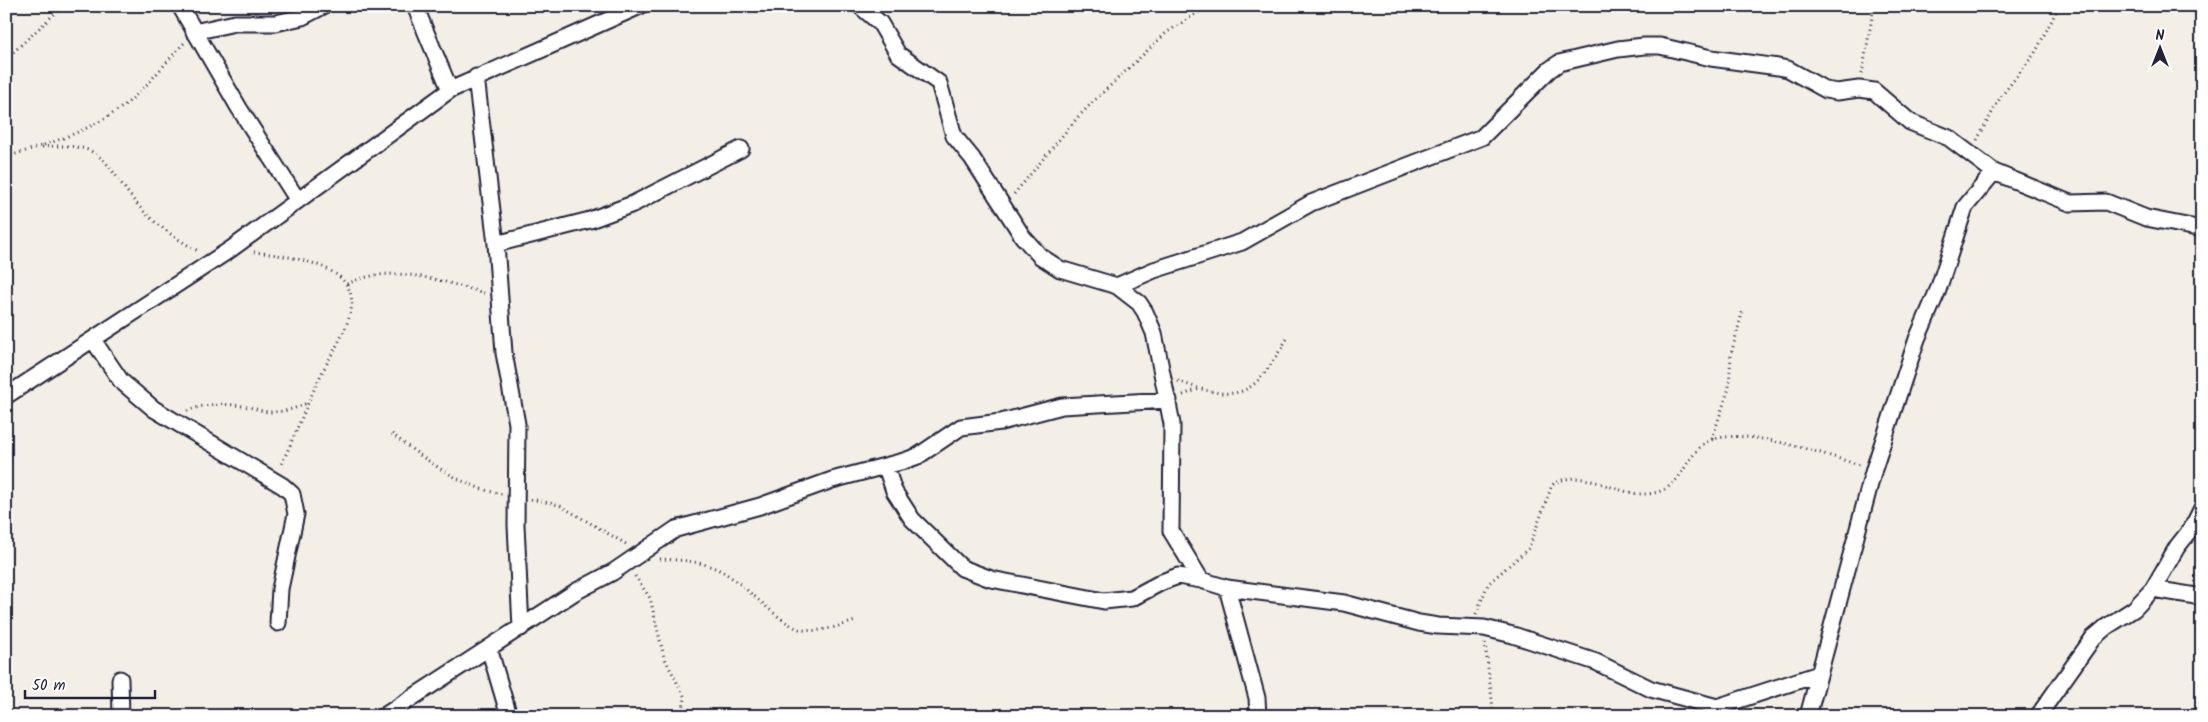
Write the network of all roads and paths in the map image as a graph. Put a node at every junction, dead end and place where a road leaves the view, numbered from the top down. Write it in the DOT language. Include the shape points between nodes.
graph roads {
  1 [pos="63,6"];
  2 [pos="180,6"];
  3 [pos="323,6"];
  4 [pos="415,6"];
  5 [pos="640,6"];
  6 [pos="860,6"];
  7 [pos="1208,6"];
  8 [pos="1874,6"];
  9 [pos="2059,6"];
  10 [pos="194,32"];
  11 [pos="6,59"];
  12 [pos="476,77"];
  13 [pos="1859,89"];
  14 [pos="450,90"];
  15 [pos="36,148"];
  16 [pos="741,149"];
  17 [pos="1969,153"];
  18 [pos="6,157"];
  19 [pos="1994,172"];
  20 [pos="297,199"];
  21 [pos="1002,207"];
  22 [pos="2202,228"];
  23 [pos="496,244"];
  24 [pos="231,249"];
  25 [pos="214,260"];
  26 [pos="346,284"];
  27 [pos="1117,286"];
  28 [pos="501,298"];
  29 [pos="1743,310"];
  30 [pos="1288,337"];
  31 [pos="92,340"];
  32 [pos="1164,375"];
  33 [pos="6,396"];
  34 [pos="1169,400"];
  35 [pos="308,403"];
  36 [pos="167,416"];
  37 [pos="392,434"];
  38 [pos="1712,438"];
  39 [pos="886,466"];
  40 [pos="1874,469"];
  41 [pos="273,480"];
  42 [pos="516,496"];
  43 [pos="2202,508"];
  44 [pos="634,558"];
  45 [pos="1201,580"];
  46 [pos="1227,588"];
  47 [pos="2153,588"];
  48 [pos="2202,596"];
  49 [pos="856,621"];
  50 [pos="278,623"];
  51 [pos="521,628"];
  52 [pos="1477,628"];
  53 [pos="489,648"];
  54 [pos="1819,674"];
  55 [pos="120,679"];
  56 [pos="121,716"];
  57 [pos="384,716"];
  58 [pos="509,716"];
  59 [pos="682,716"];
  60 [pos="1258,716"];
  61 [pos="1494,716"];
  62 [pos="1808,716"];
  63 [pos="2038,716"];
  1 -- 11 [label="path"];
  2 -- 10 [label="street"];
  3 -- 10 [label="street" via="302,17 276,23 234,23"];
  4 -- 14 [label="street"];
  5 -- 12 [label="street"];
  6 -- 21 [label="street" via="880,23 898,54 939,82 954,136 972,158"];
  7 -- 21 [label="path" via="1166,34 1095,100"];
  8 -- 13 [label="path"];
  9 -- 17 [label="path" via="2035,53 2000,98"];
  10 -- 15 [label="path" via="131,100 92,124"];
  10 -- 20 [label="street"];
  12 -- 14 [label="street"];
  12 -- 23 [label="street"];
  13 -- 17 [label="street" via="1874,91 1910,122 1949,138"];
  13 -- 27 [label="street" via="1826,90 1788,69 1711,58 1660,46 1618,49 1559,63 1482,137 1311,202 1242,242 1154,270"];
  14 -- 20 [label="street"];
  15 -- 18 [label="path"];
  15 -- 25 [label="path" via="73,146 105,159 150,218 181,242"];
  16 -- 23 [label="street" via="633,204 590,220"];
  17 -- 19 [label="street"];
  19 -- 22 [label="street" via="2070,203 2106,202 2146,218"];
  19 -- 40 [label="street" via="1965,207 1938,290 1916,339"];
  20 -- 24 [label="street"];
  21 -- 27 [label="street" via="1040,256 1060,269"];
  23 -- 28 [label="street"];
  24 -- 25 [label="street"];
  24 -- 26 [label="path" via="274,254 315,264"];
  25 -- 31 [label="street"];
  26 -- 28 [label="path" via="373,274 402,274 438,280"];
  26 -- 35 [label="path" via="351,293 352,309"];
  27 -- 32 [label="street" via="1139,303 1145,312 1154,333"];
  28 -- 42 [label="street" via="504,353 517,424"];
  29 -- 38 [label="path" via="1732,354 1729,388"];
  30 -- 32 [label="path" via="1268,370 1245,391 1230,395 1215,393"];
  31 -- 33 [label="street"];
  31 -- 36 [label="street" via="121,380"];
  32 -- 34 [label="street"];
  34 -- 39 [label="street" via="1062,406 1001,422 961,427 918,456"];
  34 -- 45 [label="street" via="1171,530"];
  35 -- 36 [label="path" via="286,411 269,412 240,405 207,404"];
  35 -- 41 [label="path"];
  36 -- 41 [label="street"];
  37 -- 42 [label="path" via="453,476 488,491"];
  38 -- 40 [label="path" via="1741,437 1785,443"];
  38 -- 52 [label="path" via="1665,491 1626,493 1577,478 1560,480 1552,485 1530,548 1488,584"];
  39 -- 44 [label="street" via="676,529"];
  39 -- 45 [label="street" via="894,491 926,535 962,568 990,579 1104,601 1132,598 1178,576"];
  40 -- 54 [label="street" via="1852,561"];
  41 -- 50 [label="street" via="292,494 296,514 280,589"];
  42 -- 44 [label="path" via="559,505 623,543"];
  42 -- 51 [label="street"];
  43 -- 47 [label="street"];
  44 -- 49 [label="path" via="707,565 723,572 800,629 817,630"];
  44 -- 51 [label="street"];
  44 -- 59 [label="path" via="650,598 664,657 685,698"];
  45 -- 46 [label="street"];
  46 -- 52 [label="street" via="1336,602 1420,623"];
  46 -- 60 [label="street"];
  47 -- 48 [label="street"];
  47 -- 63 [label="street" via="2134,609 2094,638"];
  51 -- 53 [label="street"];
  52 -- 54 [label="street" via="1513,635 1596,662 1651,689 1717,706"];
  52 -- 61 [label="path"];
  53 -- 57 [label="street"];
  53 -- 58 [label="street"];
  54 -- 62 [label="street"];
  55 -- 56 [label="street"];
}
